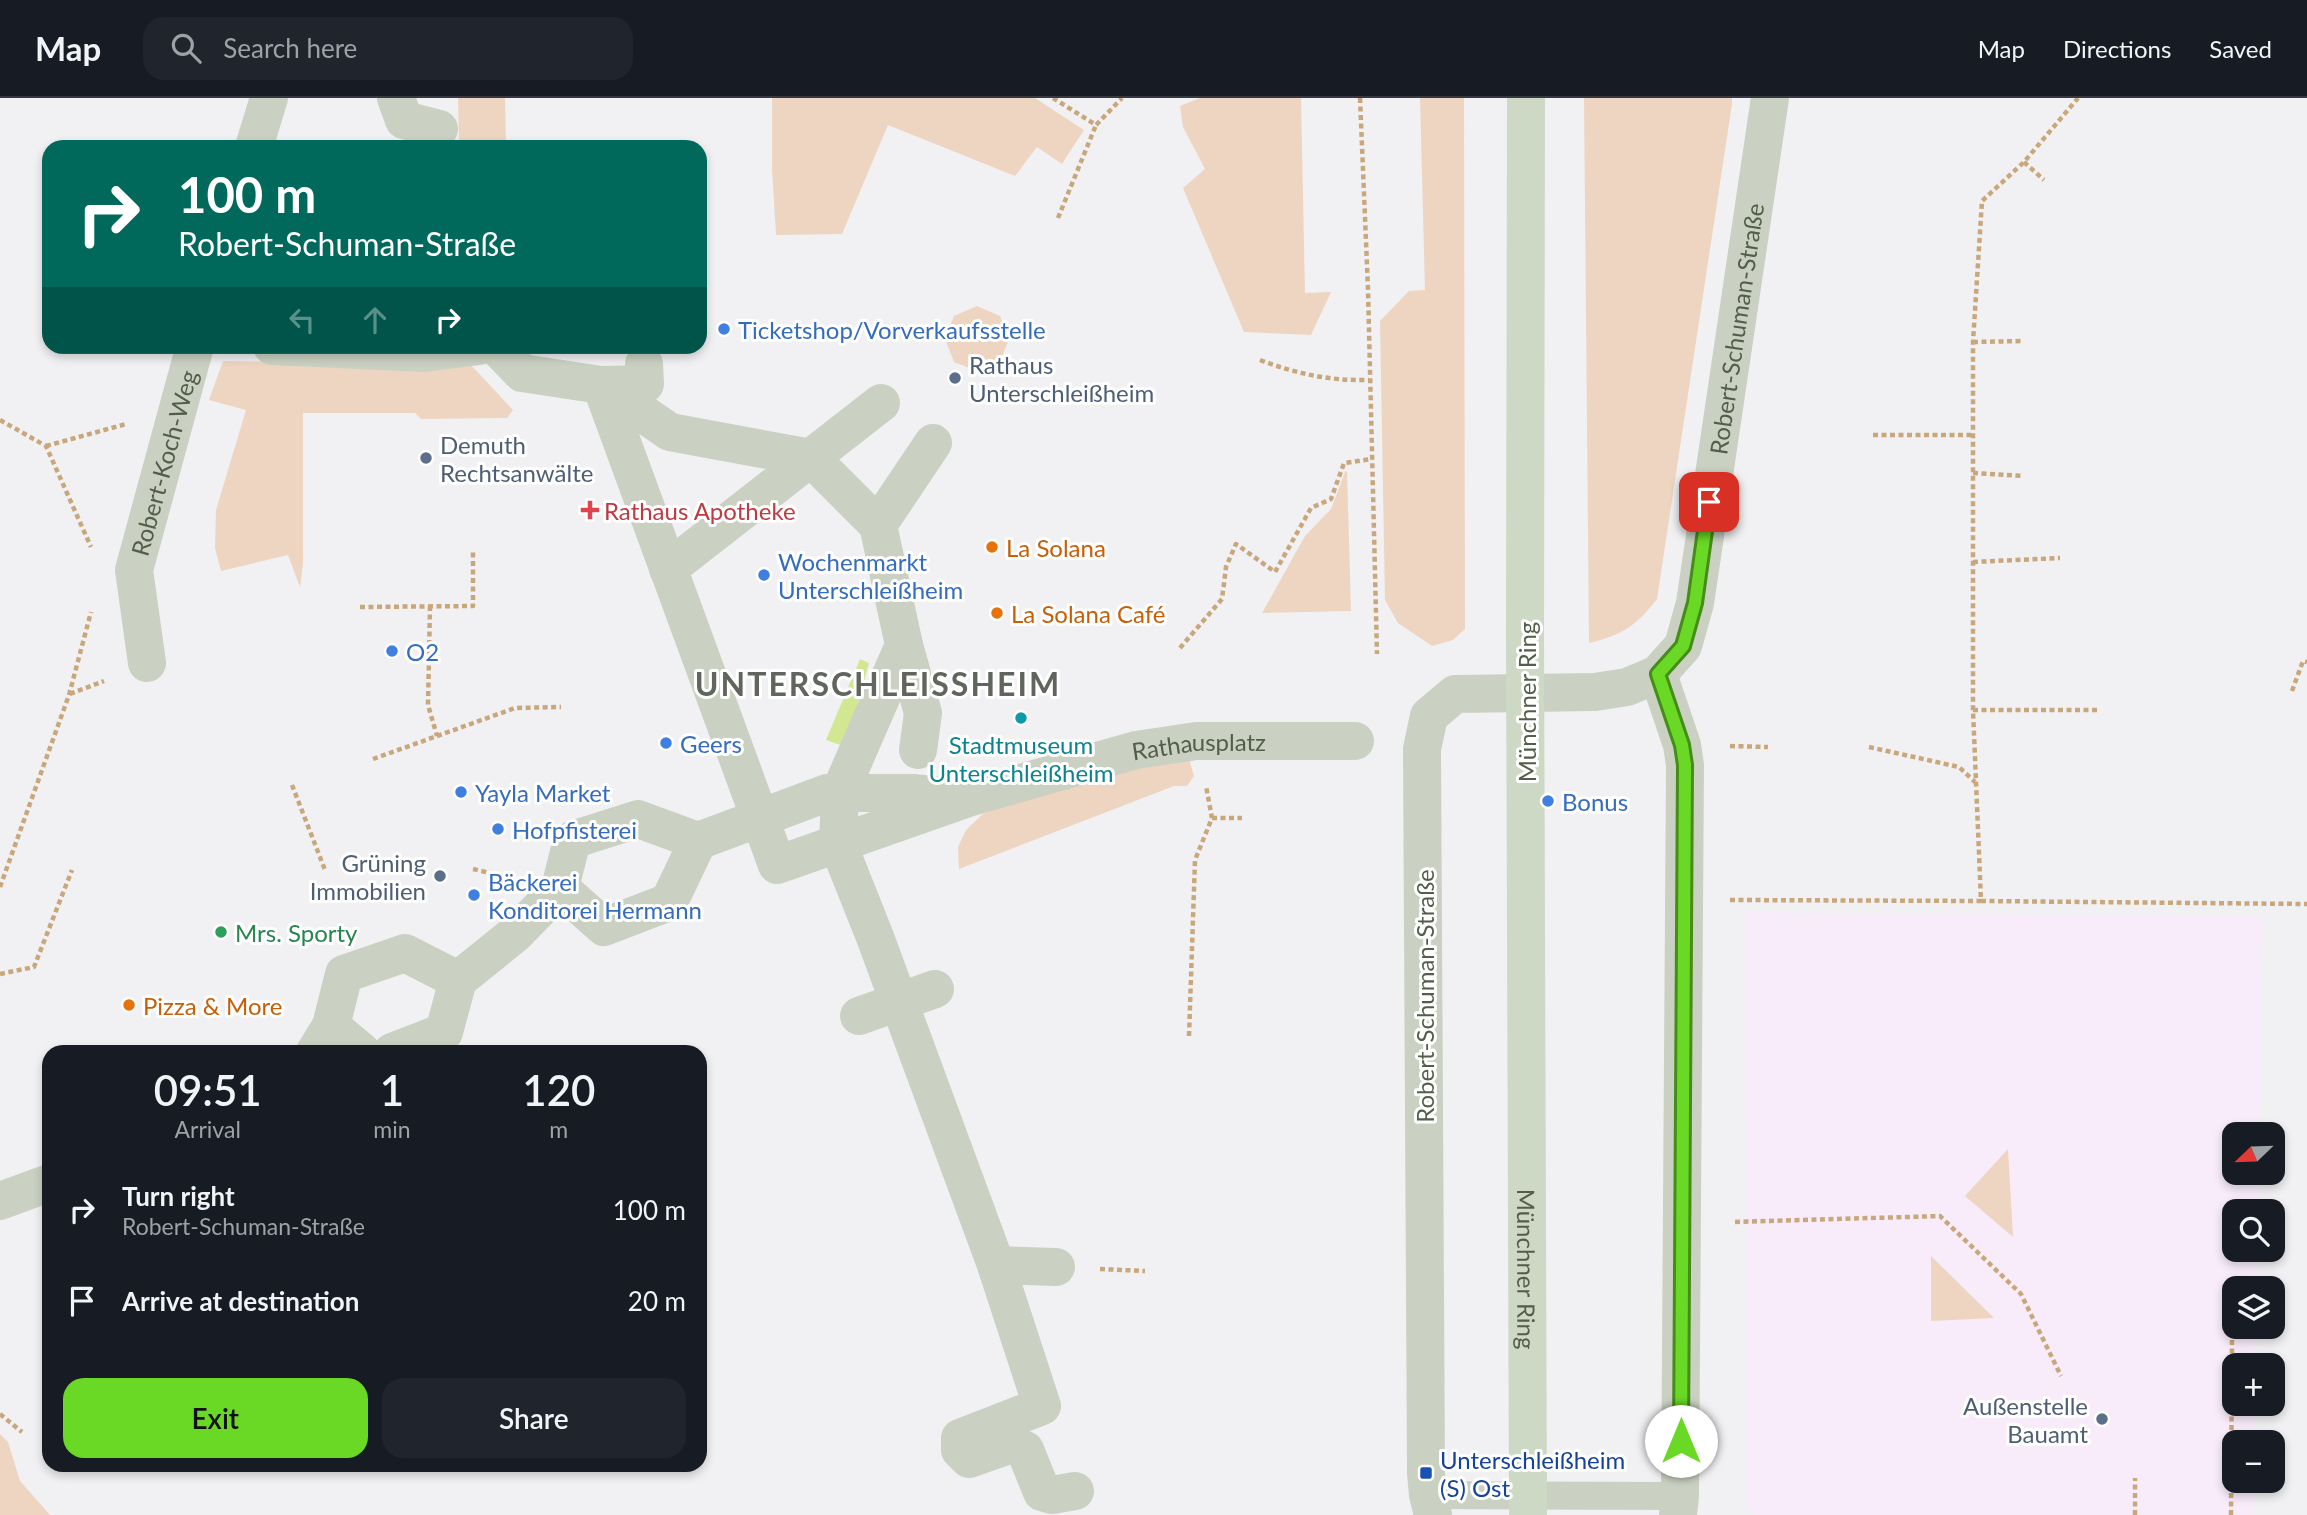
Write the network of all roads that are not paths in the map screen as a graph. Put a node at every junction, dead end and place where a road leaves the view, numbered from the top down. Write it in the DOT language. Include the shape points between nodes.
graph roads {
  1 [pos="269,98"];
  2 [pos="396,98"];
  3 [pos="1526,98"];
  4 [pos="1770,98"];
  5 [pos="439,124"];
  6 [pos="256,140"];
  7 [pos="193,354"];
  8 [pos="504,354"];
  9 [pos="644,364"];
  10 [pos="601,385"];
  11 [pos="881,403"];
  12 [pos="933,443"];
  13 [pos="811,458"];
  14 [pos="878,526"];
  15 [pos="668,569"];
  16 [pos="904,645"];
  17 [pos="147,663"];
  18 [pos="1658,674"];
  19 [pos="1355,741"];
  20 [pos="915,773"];
  21 [pos="840,792"];
  22 [pos="968,798"];
  23 [pos="760,817"];
  24 [pos="698,841"];
  25 [pos="838,844"];
  26 [pos="560,888"];
  27 [pos="458,980"];
  28 [pos="935,989"];
  29 [pos="898,1002"];
  30 [pos="859,1016"];
  31 [pos="323,1039"];
  32 [pos="341,1045"];
  33 [pos="410,1045"];
  34 [pos="42,1186"];
  35 [pos="0,1201"];
  36 [pos="996,1265"];
  37 [pos="1056,1267"];
  38 [pos="1075,1491"];
  39 [pos="1431,1505"];
  40 [pos="1679,1506"];
  41 [pos="1528,1515"];
  1 -- 6 [label="street"];
  2 -- 5 [label="street" via="404,120"];
  3 -- 41 [label="main road, Münchner Ring, bridge"];
  4 -- 18 [label="street, Robert-Schuman-Straße" via="1695,603 1683,646"];
  7 -- 17 [label="street, Robert-Koch-Weg" via="134,570"];
  8 -- 10 [label="street" via="522,373"];
  9 -- 10 [label="street" via="645,384"];
  10 -- 13 [label="street" via="670,432"];
  10 -- 15 [label="street, Rathausplatz"];
  11 -- 13 [label="street"];
  12 -- 14 [label="street"];
  13 -- 14 [label="street"];
  13 -- 15 [label="street"];
  14 -- 16 [label="street"];
  15 -- 23 [label="street, Rathausplatz"];
  16 -- 20 [label="street" via="923,713"];
  16 -- 21 [label="street"];
  18 -- 39 [label="street, Robert-Schuman-Straße" via="1627,687 1595,692 1455,694 1429,716 1422,749 1426,1473"];
  18 -- 40 [label="street" via="1685,765"];
  19 -- 22 [label="street, Rathausplatz" via="1196,740 1136,750"];
  20 -- 21 [label="street, Rathausplatz"];
  20 -- 22 [label="street, Rathausplatz"];
  21 -- 23 [label="street, Rathausplatz"];
  21 -- 25 [label="street"];
  22 -- 25 [label="street, Rathausplatz"];
  23 -- 24 [label="street, Rathausplatz"];
  23 -- 25 [label="street, Rathausplatz" via="777,865"];
  24 -- 26 [label="street" via="638,819 572,840"];
  24 -- 26 [label="street" via="685,893 604,928"];
  25 -- 29 [label="street"];
  26 -- 27 [label="street" via="515,934"];
  27 -- 31 [label="street" via="405,953 344,974"];
  27 -- 33 [label="street" via="444,1032"];
  28 -- 29 [label="street"];
  29 -- 30 [label="street"];
  29 -- 36 [label="street"];
  31 -- 32 [label="street"];
  34 -- 35 [label="street"];
  36 -- 37 [label="street"];
  36 -- 38 [label="street" via="1042,1406 960,1438 961,1450 969,1460 1012,1444 1024,1450 1042,1492"];
  39 -- 40 [label="lane"];
}
